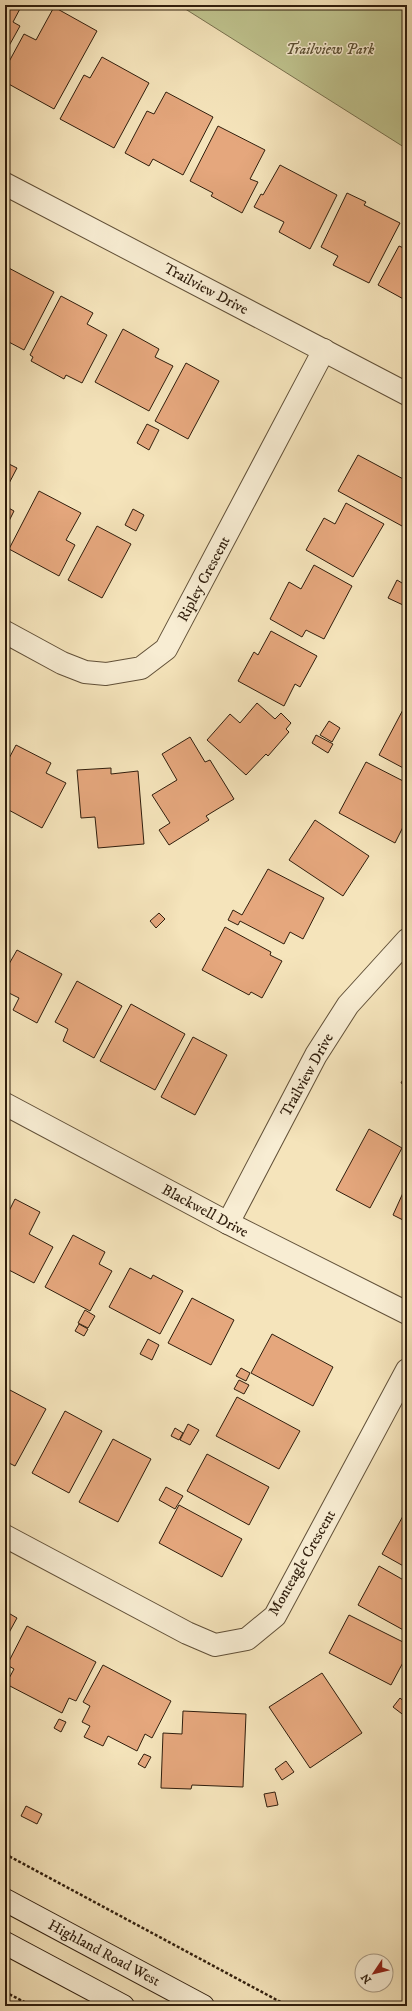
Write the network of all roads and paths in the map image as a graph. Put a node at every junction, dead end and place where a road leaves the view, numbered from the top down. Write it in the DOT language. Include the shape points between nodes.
graph roads {
  1 [pos="5,184"];
  2 [pos="324,350"];
  3 [pos="407,394"];
  4 [pos="5,632"];
  5 [pos="407,940"];
  6 [pos="5,1104"];
  7 [pos="228,1223"];
  8 [pos="407,1312"];
  9 [pos="407,1370"];
  10 [pos="5,1536"];
  11 [pos="5,1854"];
  12 [pos="5,1900"];
  13 [pos="5,1943"];
  14 [pos="5,1992"];
  15 [pos="32,2006"];
  16 [pos="123,2006"];
  17 [pos="203,2006"];
  18 [pos="288,2006"];
  1 -- 2 [label="street, Trailview Drive"];
  2 -- 3 [label="street, Trailview Drive"];
  2 -- 4 [label="street, Ripley Crescent" via="166,649 141,668 106,674 85,672 62,663"];
  5 -- 7 [label="street, Trailview Drive" via="348,1005 316,1055"];
  6 -- 7 [label="street, Blackwell Drive"];
  7 -- 8 [label="street, Blackwell Drive"];
  9 -- 10 [label="street, Monteagle Crescent" via="275,1616 247,1639 215,1645 187,1633"];
  11 -- 18 [label="path"];
  12 -- 17 [label="street, Highland Road West"];
  13 -- 16 [label="street"];
  14 -- 15 [label="path"];
}
